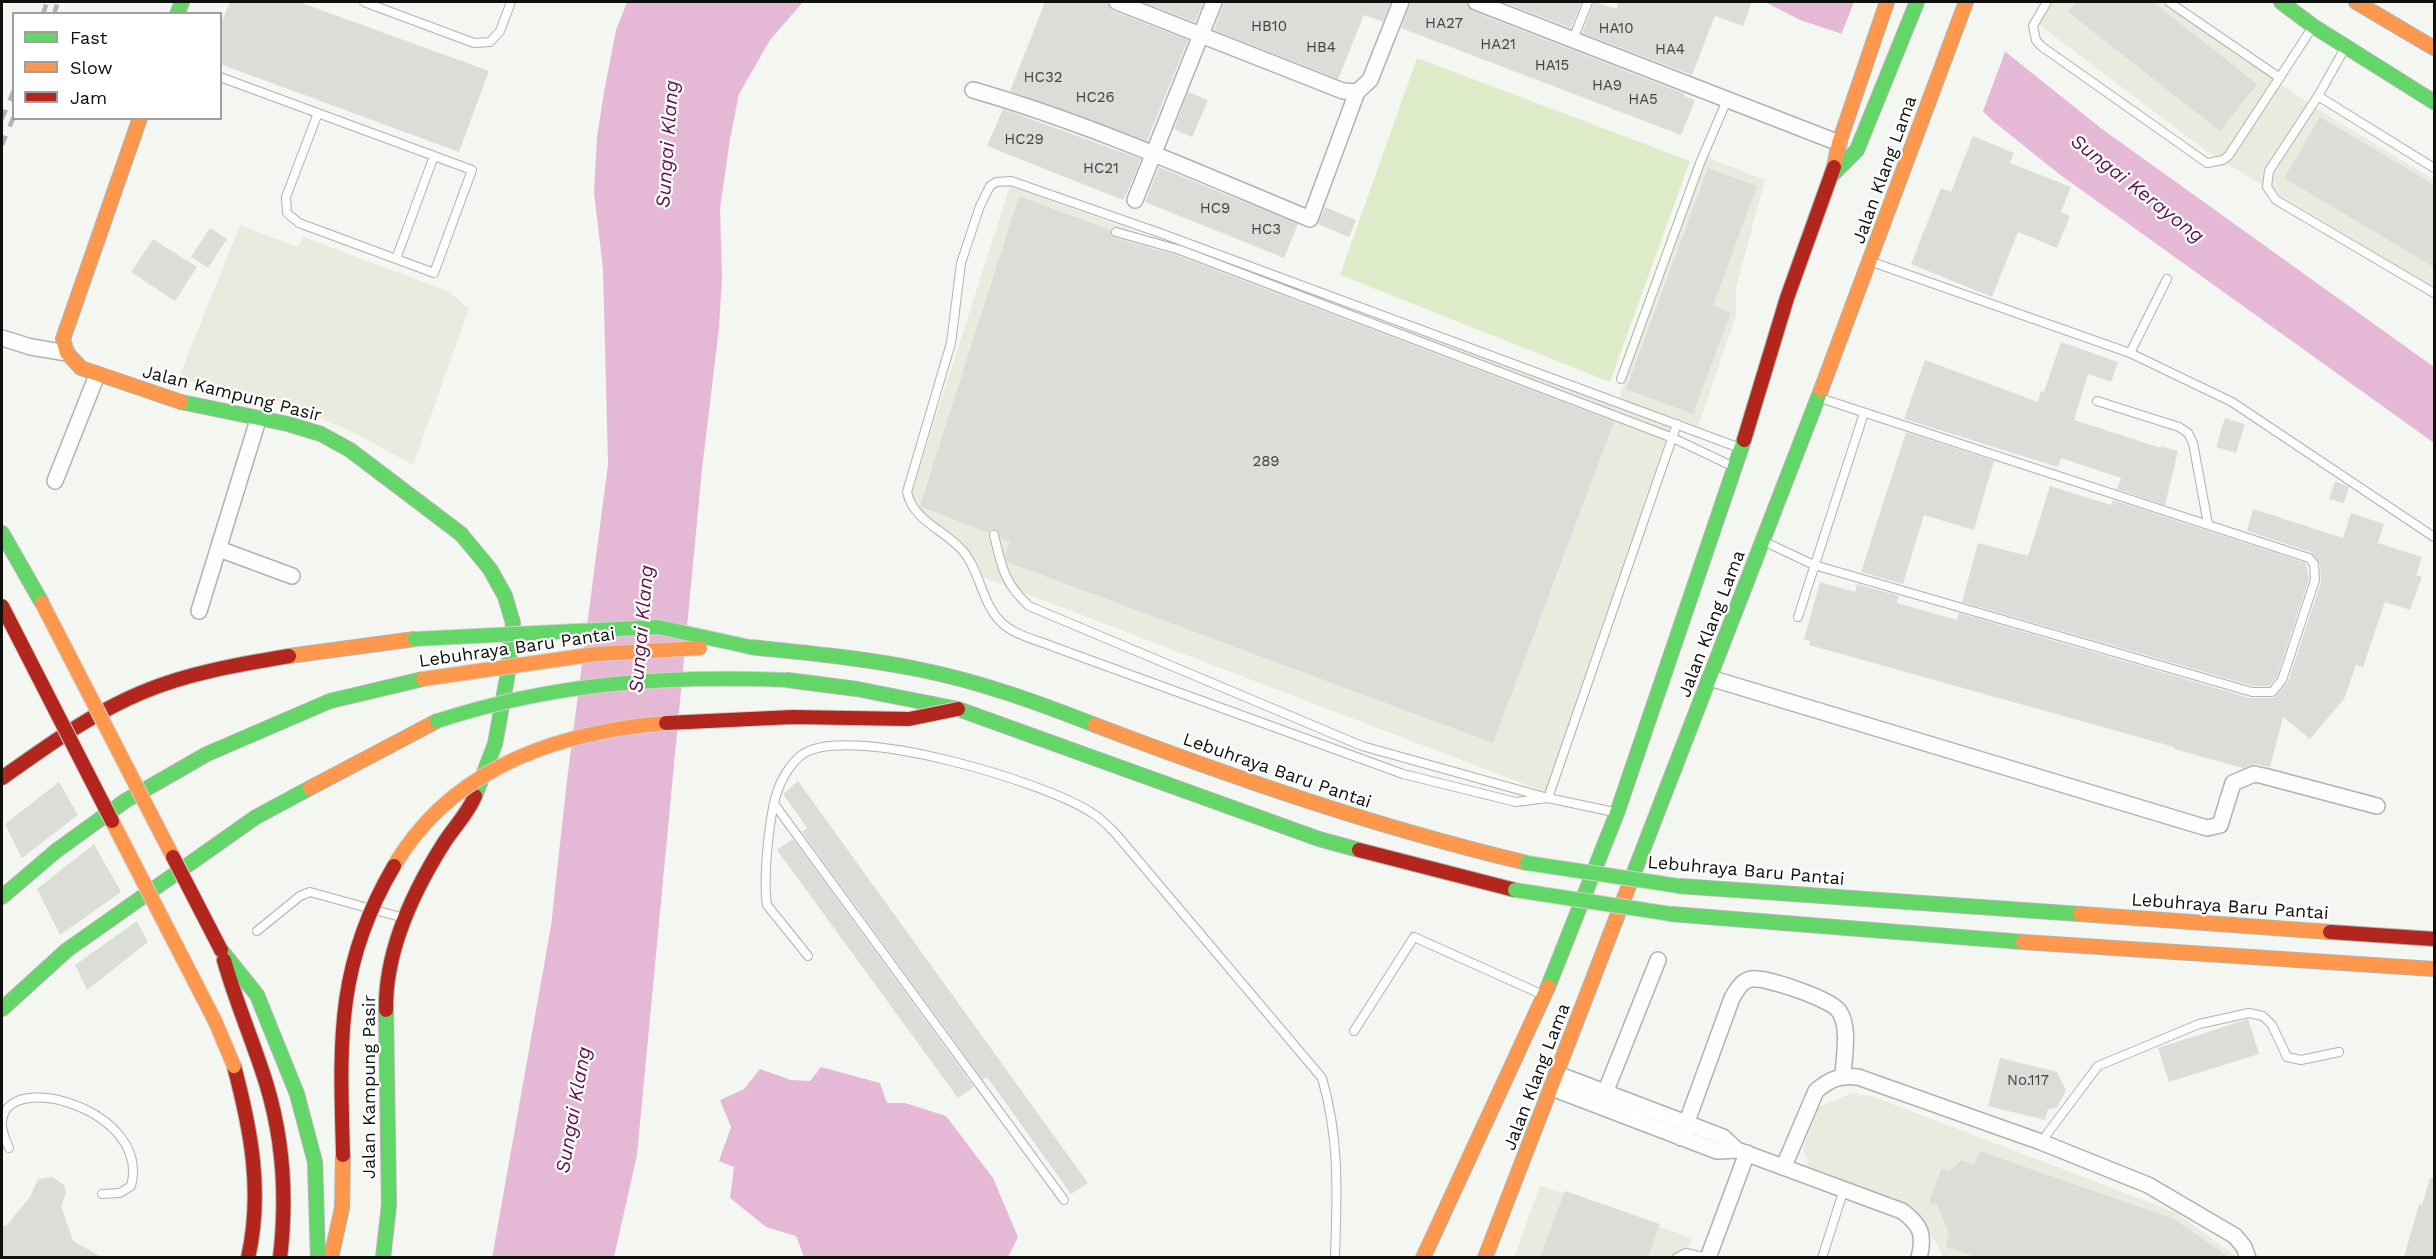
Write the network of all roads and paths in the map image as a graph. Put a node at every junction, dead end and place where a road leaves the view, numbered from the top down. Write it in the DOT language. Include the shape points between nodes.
graph roads {
  1 [pos="364,2"];
  2 [pos="511,2"];
  3 [pos="1116,2"];
  4 [pos="1214,2"];
  5 [pos="1401,2"];
  6 [pos="1476,2"];
  7 [pos="1588,2"];
  8 [pos="1887,2"];
  9 [pos="1917,2"];
  10 [pos="2047,2"];
  11 [pos="2169,2"];
  12 [pos="2281,2"];
  13 [pos="2361,3"];
  14 [pos="1965,6"];
  15 [pos="2313,26"];
  16 [pos="1200,35"];
  17 [pos="1573,39"];
  18 [pos="2346,47"];
  19 [pos="2434,48"];
  20 [pos="222,78"];
  21 [pos="2280,78"];
  22 [pos="973,90"];
  23 [pos="1357,92"];
  24 [pos="2318,96"];
  25 [pos="1727,100"];
  26 [pos="2434,102"];
  27 [pos="318,113"];
  28 [pos="139,120"];
  29 [pos="1839,143"];
  30 [pos="1154,153"];
  31 [pos="434,156"];
  32 [pos="2434,168"];
  33 [pos="1833,174"];
  34 [pos="1136,200"];
  35 [pos="1116,232"];
  36 [pos="396,259"];
  37 [pos="1870,262"];
  38 [pos="2167,279"];
  39 [pos="2434,293"];
  40 [pos="2,338"];
  41 [pos="67,353"];
  42 [pos="2130,353"];
  43 [pos="97,375"];
  44 [pos="1621,379"];
  45 [pos="1818,398"];
  46 [pos="2097,401"];
  47 [pos="1864,413"];
  48 [pos="258,420"];
  49 [pos="1677,424"];
  50 [pos="1673,438"];
  51 [pos="1742,449"];
  52 [pos="1736,468"];
  53 [pos="55,481"];
  54 [pos="2208,524"];
  55 [pos="2,533"];
  56 [pos="994,535"];
  57 [pos="2434,537"];
  58 [pos="1763,541"];
  59 [pos="219,549"];
  60 [pos="1814,565"];
  61 [pos="291,576"];
  62 [pos="2,606"];
  63 [pos="199,611"];
  64 [pos="1798,617"];
  65 [pos="750,647"];
  66 [pos="1710,678"];
  67 [pos="958,709"];
  68 [pos="2,778"];
  69 [pos="1548,798"];
  70 [pos="775,805"];
  71 [pos="2377,806"];
  72 [pos="1617,813"];
  73 [pos="2,897"];
  74 [pos="405,919"];
  75 [pos="257,931"];
  76 [pos="2434,939"];
  77 [pos="221,950"];
  78 [pos="808,956"];
  79 [pos="1659,960"];
  80 [pos="2434,969"];
  81 [pos="1545,995"];
  82 [pos="2,1009"];
  83 [pos="1354,1032"];
  84 [pos="2339,1052"];
  85 [pos="1843,1075"];
  86 [pos="1555,1081"];
  87 [pos="1605,1093"];
  88 [pos="1683,1131"];
  89 [pos="2041,1142"];
  90 [pos="9,1148"];
  91 [pos="1742,1151"];
  92 [pos="1784,1166"];
  93 [pos="1844,1189"];
  94 [pos="102,1194"];
  95 [pos="1064,1200"];
  96 [pos="248,1257"];
  97 [pos="279,1257"];
  98 [pos="318,1257"];
  99 [pos="331,1257"];
  100 [pos="383,1257"];
  101 [pos="1335,1257"];
  102 [pos="1423,1257"];
  103 [pos="1485,1257"];
  104 [pos="1676,1257"];
  105 [pos="1708,1257"];
  106 [pos="1822,1257"];
  107 [pos="1918,1257"];
  108 [pos="2247,1257"];
  1 -- 2 [label="lane" via="474,43 490,42 500,31"];
  3 -- 16 [label="street"];
  4 -- 16 [label="street"];
  5 -- 23 [label="street" via="1370,80"];
  6 -- 17 [label="street"];
  7 -- 17 [label="lane"];
  8 -- 29 [label="main road, Jalan Klang Lama"];
  9 -- 33 [label="main road" via="1857,150"];
  10 -- 21 [label="lane" via="2033,26 2041,46 2207,164 2229,155"];
  11 -- 21 [label="lane"];
  12 -- 15 [label="main road"];
  13 -- 19 [label="main road"];
  14 -- 37 [label="main road, Jalan Klang Lama"];
  15 -- 18 [label="main road"];
  15 -- 21 [label="lane"];
  16 -- 23 [label="street" via="1343,91"];
  16 -- 30 [label="street"];
  17 -- 25 [label="street"];
  18 -- 24 [label="lane"];
  18 -- 26 [label="main road"];
  20 -- 27 [label="lane"];
  22 -- 30 [label="street"];
  23 -- 30 [label="street" via="1310,219"];
  24 -- 32 [label="lane"];
  24 -- 39 [label="lane" via="2269,171 2266,179 2270,194"];
  25 -- 29 [label="street"];
  25 -- 44 [label="lane"];
  27 -- 31 [label="lane"];
  27 -- 36 [label="lane" via="286,197 287,213 299,223"];
  28 -- 41 [label="main road" via="67,322 63,339"];
  29 -- 33 [label="main road, Jalan Klang Lama"];
  30 -- 34 [label="street"];
  31 -- 36 [label="lane"];
  31 -- 36 [label="lane" via="472,170 442,253 434,273"];
  33 -- 51 [label="main road, Jalan Klang Lama" via="1787,298"];
  35 -- 50 [label="lane" via="1180,250"];
  37 -- 42 [label="lane"];
  37 -- 45 [label="main road, Jalan Klang Lama"];
  38 -- 42 [label="lane"];
  40 -- 41 [label="street"];
  41 -- 43 [label="main road, Jalan Kampung Pasir" via="81,368"];
  42 -- 57 [label="lane" via="2232,402"];
  43 -- 48 [label="main road, Jalan Kampung Pasir" via="193,405"];
  43 -- 53 [label="street"];
  45 -- 47 [label="lane"];
  45 -- 58 [label="main road, Jalan Klang Lama"];
  46 -- 54 [label="lane" via="2188,433"];
  47 -- 54 [label="lane"];
  47 -- 60 [label="lane"];
  48 -- 59 [label="street"];
  48 -- 74 [label="main road, Jalan Kampung Pasir" via="321,434 350,450 430,508 461,534 490,569 505,596 513,622 495,744 473,802 418,886"];
  49 -- 50 [label="lane"];
  49 -- 51 [label="lane"];
  49 -- 69 [label="lane" via="1011,181 990,186 980,206 961,263 951,343 907,492 920,516 964,551 998,619 1008,629 1054,647 1403,774 1516,802"];
  50 -- 52 [label="lane"];
  50 -- 69 [label="lane"];
  51 -- 52 [label="main road, Jalan Klang Lama"];
  52 -- 72 [label="main road, Jalan Klang Lama"];
  54 -- 60 [label="lane" via="2302,554 2314,564 2315,580 2282,680 2272,692 2252,692"];
  55 -- 77 [label="main road, bridge"];
  56 -- 69 [label="lane" via="1003,574 1012,590 1029,606 1362,746"];
  58 -- 60 [label="lane"];
  58 -- 66 [label="main road, Jalan Klang Lama"];
  59 -- 61 [label="street"];
  59 -- 63 [label="street"];
  60 -- 64 [label="lane"];
  62 -- 96 [label="main road, bridge" via="211,1012 234,1066 255,1169 255,1211"];
  65 -- 68 [label="main road, bridge" via="658,627 415,639 248,663 168,683 135,696 46,746"];
  65 -- 73 [label="main road, Lebuhraya Baru Pantai, bridge" via="651,649 523,662 423,679 330,701 207,754 125,801 56,850"];
  65 -- 76 [label="main road, Lebuhraya Baru Pantai, bridge" via="848,657 948,676 1000,691 1331,810 1452,846 1527,863 1679,886"];
  66 -- 71 [label="street" via="2207,828 2220,825 2233,783 2254,774"];
  66 -- 86 [label="main road, Jalan Klang Lama"];
  67 -- 80 [label="main road, bridge" via="1319,839 1515,890 1671,914"];
  67 -- 82 [label="main road, bridge" via="787,680 686,677 591,684 522,696 437,721 256,818 67,950"];
  67 -- 99 [label="main road, bridge" via="910,718 819,716 642,725 541,747 502,762 470,782 421,829 385,880 354,951 341,1026 342,1208"];
  69 -- 72 [label="lane"];
  70 -- 78 [label="lane" via="769,847 768,905"];
  70 -- 95 [label="lane"];
  70 -- 101 [label="lane" via="778,787 803,754 821,747 849,744 880,746 991,774 1093,813 1116,834 1322,1078 1333,1116 1338,1159"];
  72 -- 81 [label="main road, Jalan Klang Lama"];
  74 -- 75 [label="lane" via="310,892"];
  74 -- 100 [label="main road, Jalan Kampung Pasir" via="386,989 388,1205"];
  77 -- 97 [label="main road" via="236,1005 259,1062 283,1154 285,1201"];
  77 -- 98 [label="main road" via="257,995 297,1094 315,1162"];
  79 -- 87 [label="street"];
  81 -- 83 [label="lane" via="1414,937"];
  81 -- 102 [label="main road, Jalan Klang Lama"];
  84 -- 89 [label="lane" via="2301,1060 2287,1057 2272,1025 2263,1016 2250,1013 2199,1024 2098,1066"];
  85 -- 88 [label="street" via="1845,1025 1833,1005 1752,979 1739,985 1732,998"];
  85 -- 89 [label="street"];
  85 -- 92 [label="street" via="1816,1091"];
  86 -- 87 [label="street"];
  86 -- 88 [label="street"];
  86 -- 103 [label="main road, Jalan Klang Lama"];
  87 -- 88 [label="street"];
  88 -- 91 [label="street" via="1717,1151"];
  89 -- 108 [label="street" via="2148,1185 2235,1236"];
  90 -- 94 [label="lane" via="2,1121 13,1104 30,1098 76,1103 102,1117 129,1155 134,1178 131,1186 120,1193"];
  91 -- 92 [label="street"];
  91 -- 105 [label="street"];
  92 -- 93 [label="street"];
  93 -- 106 [label="lane"];
  93 -- 107 [label="street" via="1902,1211 1916,1221 1922,1233"];
  104 -- 105 [label="lane" via="1686,1253"];
}
